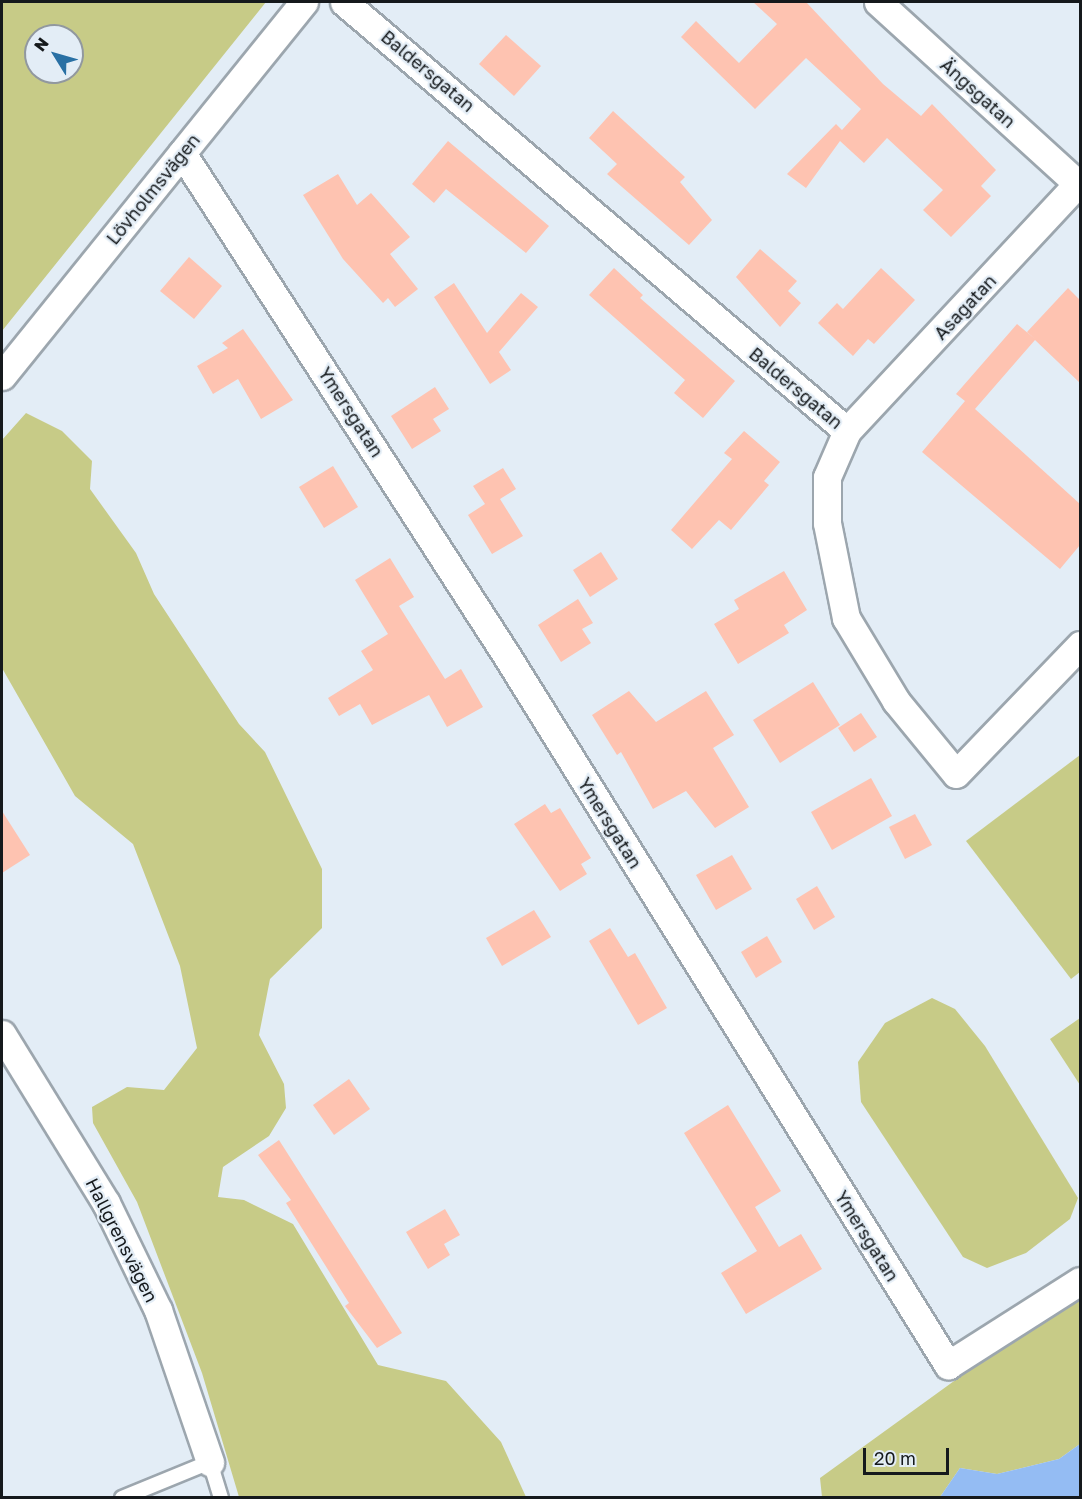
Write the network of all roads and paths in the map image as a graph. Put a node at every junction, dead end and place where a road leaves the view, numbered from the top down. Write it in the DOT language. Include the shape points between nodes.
graph roads {
  1 [pos="304,2"];
  2 [pos="345,2"];
  3 [pos="878,2"];
  4 [pos="182,153"];
  5 [pos="1079,182"];
  6 [pos="2,376"];
  7 [pos="847,431"];
  8 [pos="1080,645"];
  9 [pos="2,1034"];
  10 [pos="1080,1281"];
  11 [pos="210,1462"];
  12 [pos="122,1497"];
  13 [pos="221,1497"];
  1 -- 4 [label="street, Lövholmsvägen"];
  2 -- 7 [label="street, Baldersgatan"];
  3 -- 5 [label="street, Ängsgatan"];
  4 -- 6 [label="street, Lövholmsvägen"];
  4 -- 10 [label="street, Ymersgatan" via="505,653 948,1365"];
  5 -- 7 [label="street, Asagatan"];
  7 -- 8 [label="street, Baldersgatan" via="827,477 827,524 846,618 896,701 956,774"];
  9 -- 11 [label="street, Hallgrensvägen" via="111,1214 158,1310"];
  11 -- 12 [label="lane"];
  11 -- 13 [label="lane"];
}
